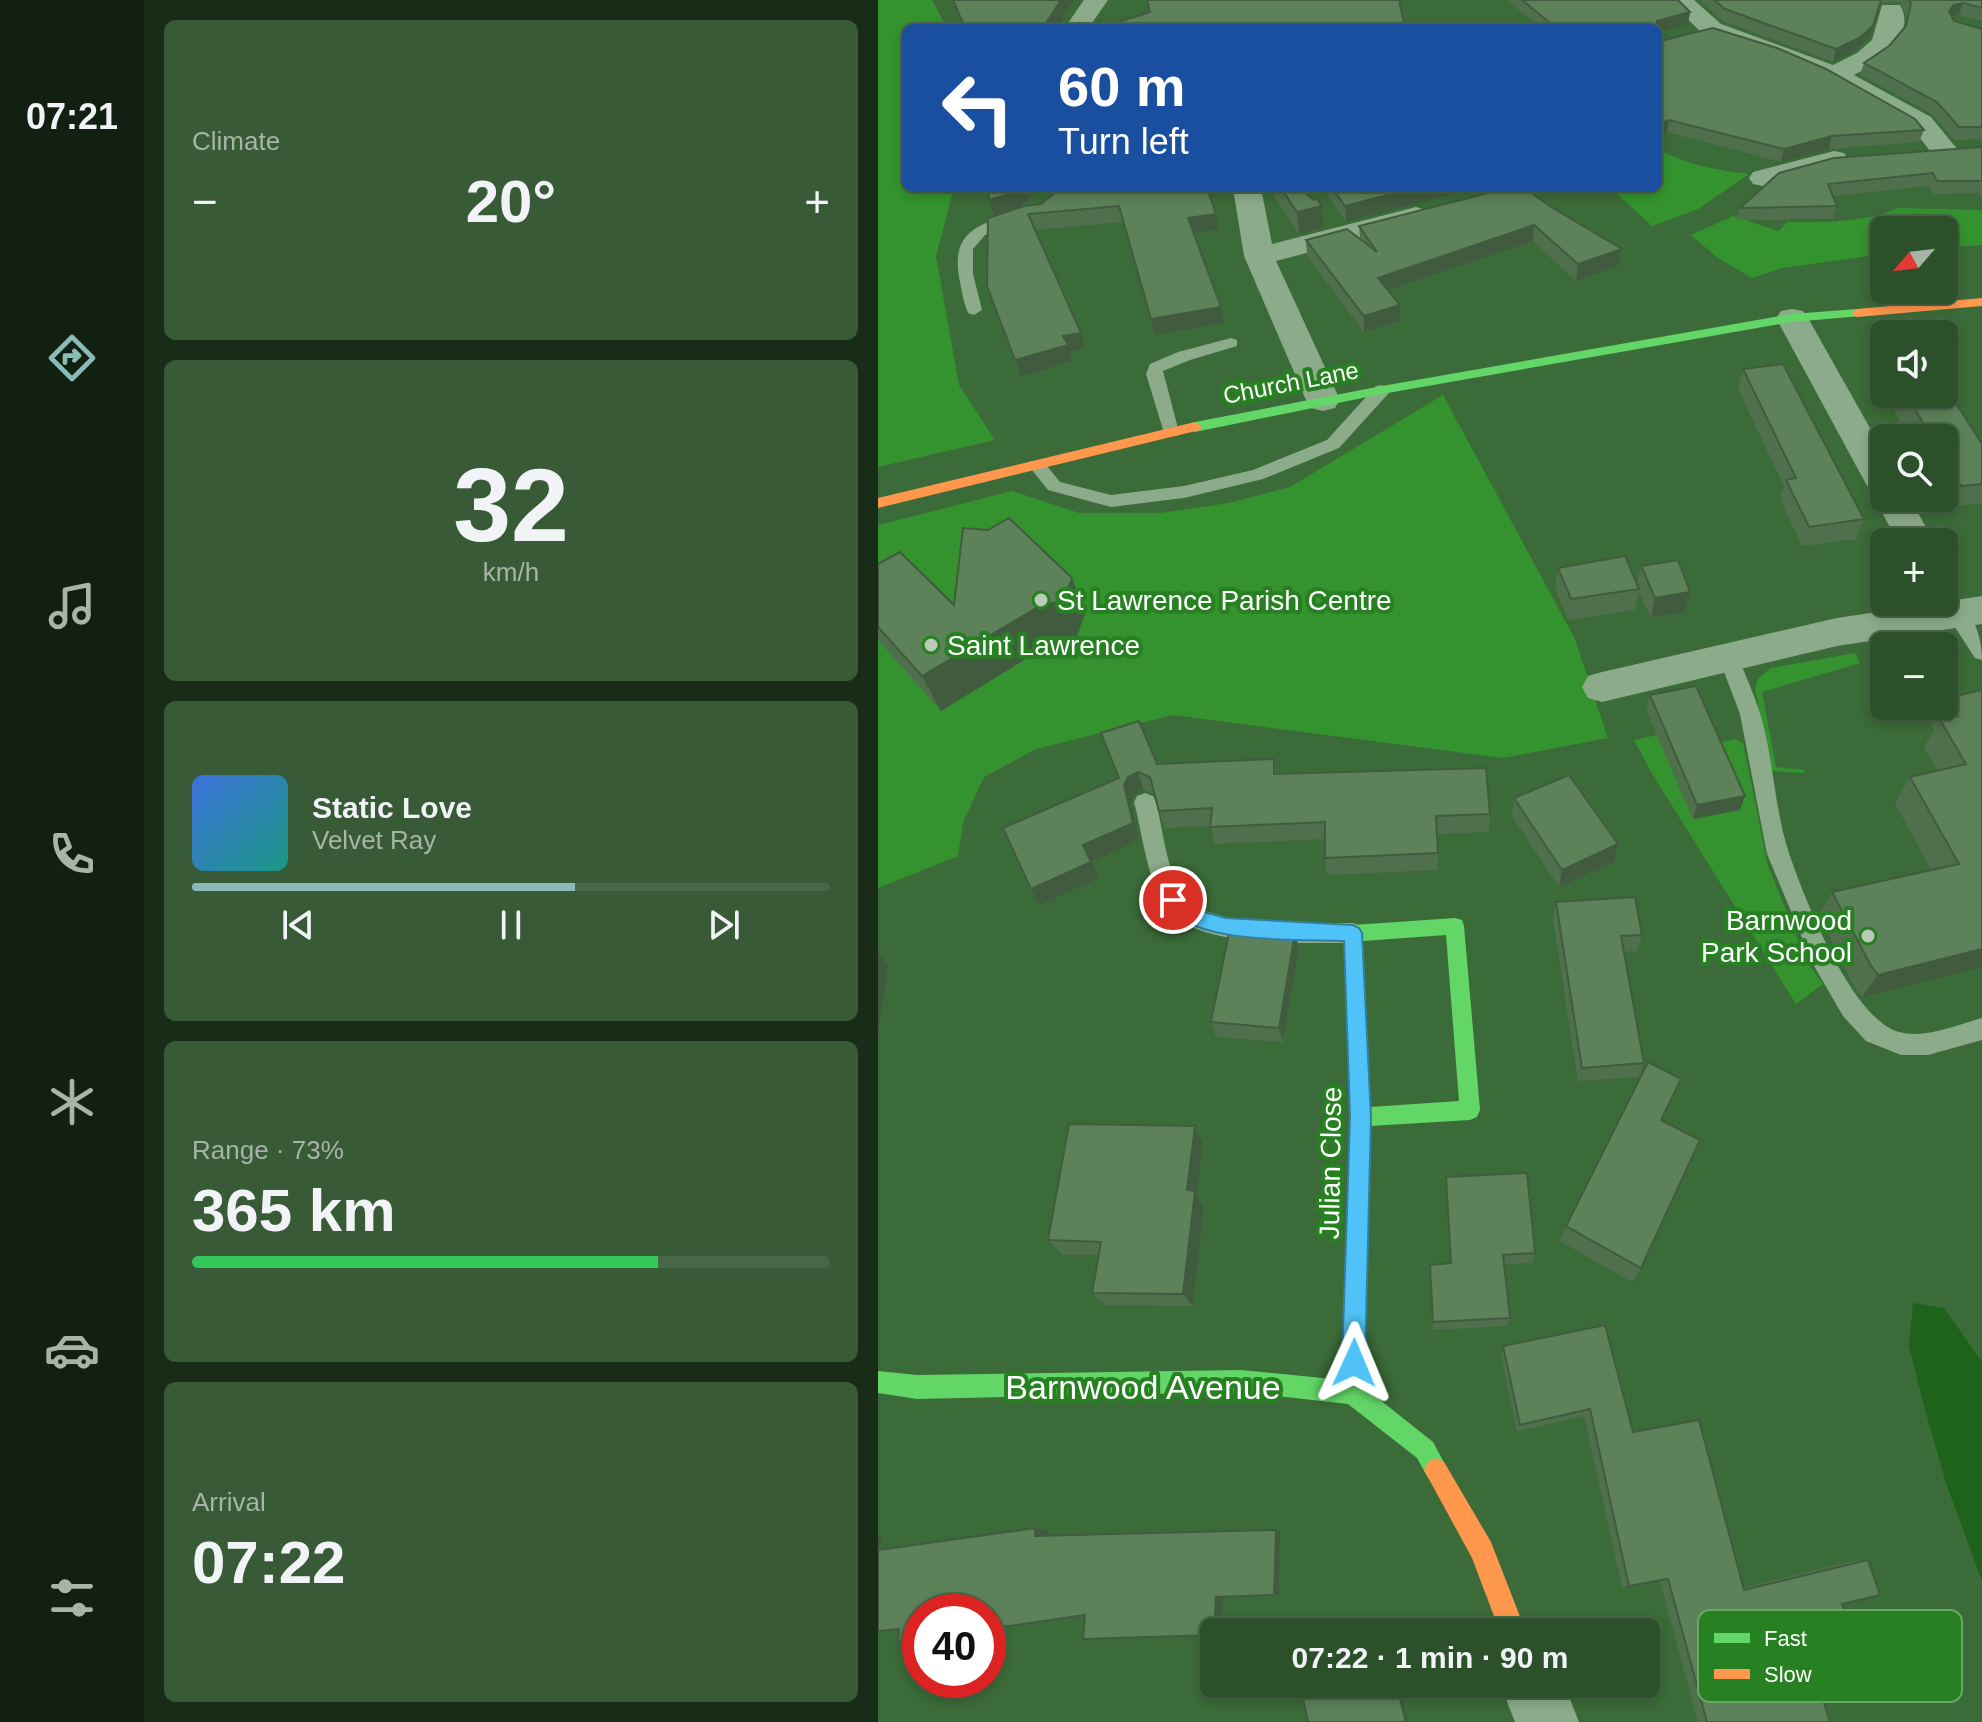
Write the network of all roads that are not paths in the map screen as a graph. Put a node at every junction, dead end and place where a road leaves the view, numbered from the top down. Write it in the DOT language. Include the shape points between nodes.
graph roads {
  1 [pos="1096,0"];
  2 [pos="1680,0"];
  3 [pos="1891,10"];
  4 [pos="1080,24"];
  5 [pos="1712,29"];
  6 [pos="1685,36"];
  7 [pos="1833,74"];
  8 [pos="1915,152"];
  9 [pos="1858,157"];
  10 [pos="1763,178"];
  11 [pos="1248,192"];
  12 [pos="1437,210"];
  13 [pos="1035,212"];
  14 [pos="1259,256"];
  15 [pos="1982,302"];
  16 [pos="974,310"];
  17 [pos="1792,318"];
  18 [pos="1231,343"];
  19 [pos="1382,390"];
  20 [pos="1323,400"];
  21 [pos="1171,432"];
  22 [pos="1870,459"];
  23 [pos="1037,465"];
  24 [pos="878,503"];
  25 [pos="1960,605"];
  26 [pos="1982,653"];
  27 [pos="1728,656"];
  28 [pos="1602,687"];
  29 [pos="1145,802"];
  30 [pos="1353,933"];
  31 [pos="1982,1029"];
  32 [pos="1360,1117"];
  33 [pos="878,1382"];
  34 [pos="1353,1393"];
  35 [pos="1508,1618"];
  36 [pos="1538,1698"];
  37 [pos="1547,1722"];
  1 -- 4 [label="street"];
  2 -- 5 [label="street"];
  3 -- 7 [label="street" via="1890,35 1869,57"];
  5 -- 6 [label="street"];
  5 -- 7 [label="street"];
  7 -- 8 [label="street" via="1922,123 1956,150"];
  9 -- 10 [label="street"];
  11 -- 14 [label="street"];
  12 -- 14 [label="street"];
  13 -- 16 [label="lane" via="989,225 969,239 964,261"];
  14 -- 20 [label="street"];
  15 -- 17 [label="street, Church Lane"];
  17 -- 19 [label="street, Church Lane"];
  17 -- 22 [label="street"];
  18 -- 21 [label="lane" via="1156,368"];
  19 -- 20 [label="street, Church Lane"];
  19 -- 23 [label="lane" via="1333,444 1257,475 1184,492 1111,501 1054,486"];
  20 -- 21 [label="street, Church Lane"];
  21 -- 23 [label="street, Church Lane"];
  23 -- 24 [label="street, Church Lane"];
  25 -- 26 [label="lane"];
  25 -- 27 [label="street"];
  27 -- 28 [label="street"];
  27 -- 31 [label="lane" via="1750,714 1778,854 1822,959 1851,1008 1874,1033 1901,1044 1928,1044"];
  29 -- 30 [label="lane" via="1173,900 1190,916 1226,926"];
  30 -- 32 [label="street, Julian Close"];
  30 -- 32 [label="street" via="1455,926 1470,1110"];
  32 -- 34 [label="street, Julian Close"];
  33 -- 34 [label="street, Barnwood Avenue" via="917,1387 1241,1381"];
  34 -- 35 [label="street" via="1425,1450 1482,1551"];
  36 -- 37 [label="street"];
}
